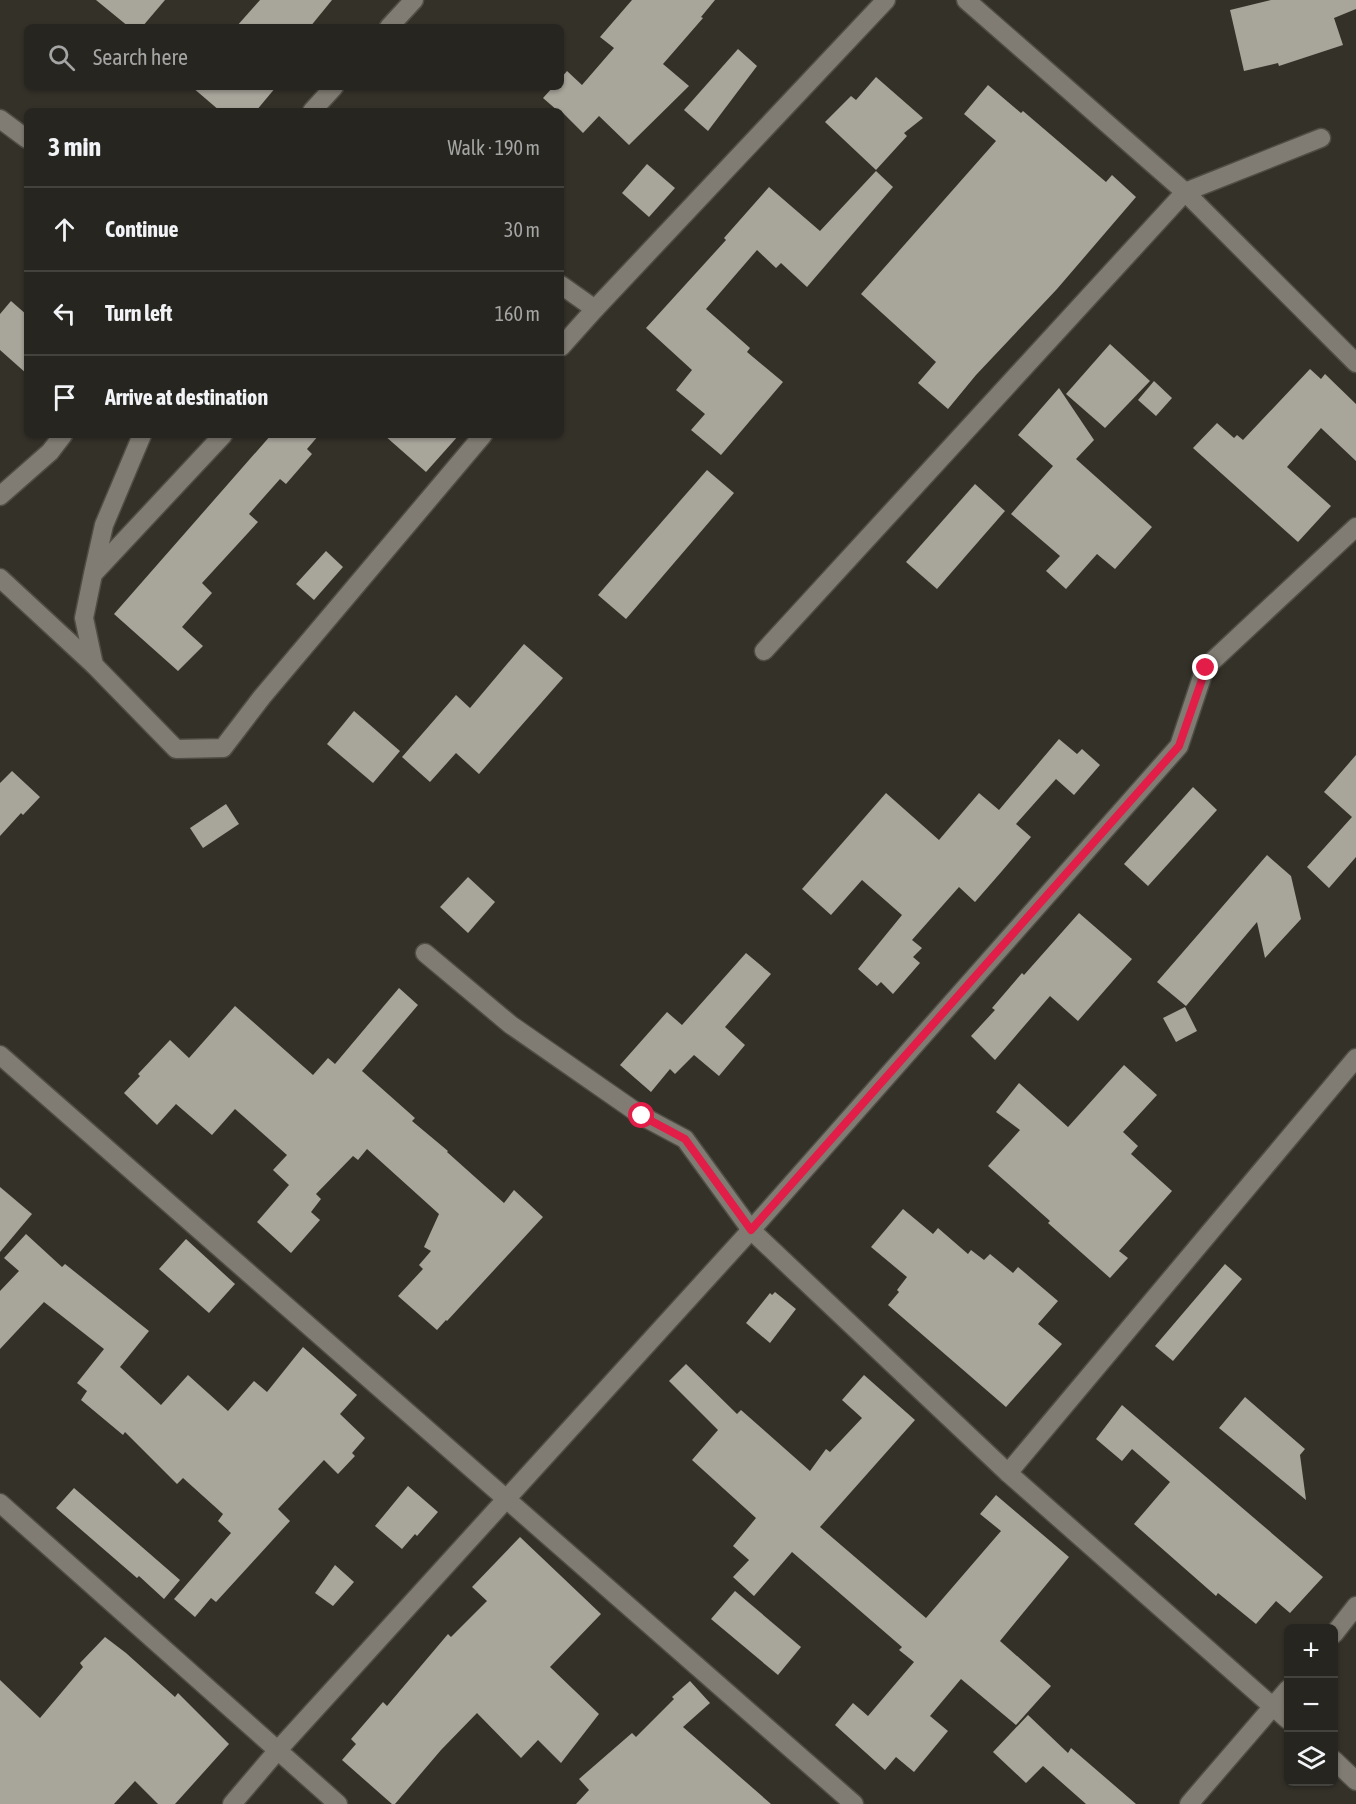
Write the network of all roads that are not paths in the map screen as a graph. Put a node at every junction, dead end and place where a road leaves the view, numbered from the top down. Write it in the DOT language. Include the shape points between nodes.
graph roads {
  1 [pos="414,0"];
  2 [pos="886,0"];
  3 [pos="966,0"];
  4 [pos="392,24"];
  5 [pos="331,90"];
  6 [pos="315,108"];
  7 [pos="0,119"];
  8 [pos="24,137"];
  9 [pos="1322,138"];
  10 [pos="1185,192"];
  11 [pos="564,287"];
  12 [pos="595,309"];
  13 [pos="564,344"];
  14 [pos="1356,363"];
  15 [pos="61,438"];
  16 [pos="141,438"];
  17 [pos="221,438"];
  18 [pos="480,438"];
  19 [pos="0,496"];
  20 [pos="1356,527"];
  21 [pos="93,574"];
  22 [pos="0,578"];
  23 [pos="764,651"];
  24 [pos="94,665"];
  25 [pos="425,953"];
  26 [pos="0,1054"];
  27 [pos="1356,1058"];
  28 [pos="751,1230"];
  29 [pos="1008,1473"];
  30 [pos="507,1498"];
  31 [pos="0,1503"];
  32 [pos="1356,1606"];
  33 [pos="1338,1629"];
  34 [pos="1284,1694"];
  35 [pos="1274,1707"];
  36 [pos="1284,1716"];
  37 [pos="278,1750"];
  38 [pos="1338,1764"];
  39 [pos="1356,1781"];
  40 [pos="232,1804"];
  41 [pos="338,1804"];
  42 [pos="854,1804"];
  43 [pos="1189,1804"];
  1 -- 4 [label="street"];
  2 -- 12 [label="street"];
  3 -- 10 [label="street"];
  5 -- 6 [label="street"];
  7 -- 8 [label="street"];
  9 -- 10 [label="street"];
  10 -- 14 [label="street"];
  10 -- 23 [label="street"];
  11 -- 12 [label="street"];
  12 -- 13 [label="street"];
  15 -- 19 [label="street"];
  16 -- 21 [label="street" via="104,525"];
  17 -- 21 [label="street"];
  18 -- 24 [label="street" via="223,748 176,749"];
  20 -- 28 [label="street" via="1206,668 1179,746"];
  21 -- 24 [label="street" via="84,618"];
  22 -- 24 [label="street"];
  25 -- 28 [label="street" via="511,1025 642,1116 685,1139"];
  26 -- 30 [label="street"];
  27 -- 29 [label="street"];
  28 -- 29 [label="street"];
  28 -- 30 [label="street"];
  29 -- 35 [label="street"];
  30 -- 37 [label="street"];
  30 -- 42 [label="street"];
  31 -- 37 [label="street"];
  32 -- 33 [label="street"];
  34 -- 35 [label="street"];
  35 -- 36 [label="street"];
  35 -- 43 [label="street"];
  37 -- 40 [label="street"];
  37 -- 41 [label="street"];
  38 -- 39 [label="street"];
}
